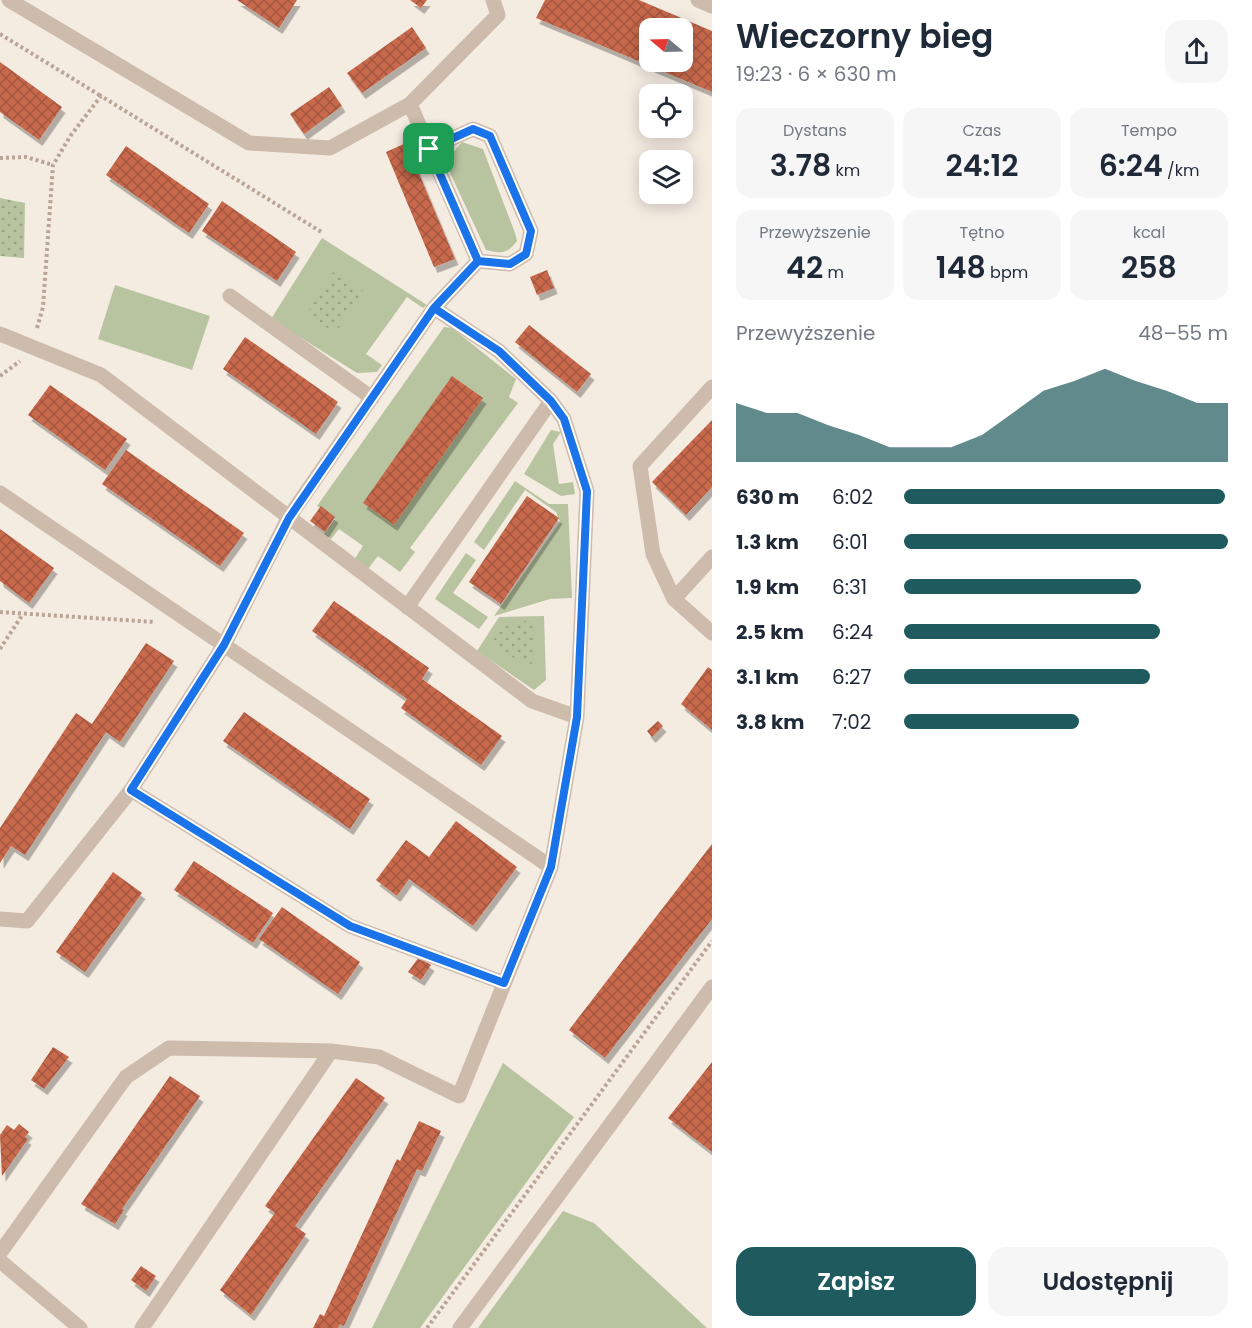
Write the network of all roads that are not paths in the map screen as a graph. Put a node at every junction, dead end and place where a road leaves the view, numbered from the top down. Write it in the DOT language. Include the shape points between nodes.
graph roads {
  1 [pos="9,0"];
  2 [pos="493,0"];
  3 [pos="698,0"];
  4 [pos="712,6"];
  5 [pos="410,104"];
  6 [pos="429,149"];
  7 [pos="478,261"];
  8 [pos="230,296"];
  9 [pos="434,308"];
  10 [pos="0,334"];
  11 [pos="712,387"];
  12 [pos="372,398"];
  13 [pos="551,401"];
  14 [pos="0,493"];
  15 [pos="289,518"];
  16 [pos="712,557"];
  17 [pos="674,598"];
  18 [pos="407,606"];
  19 [pos="712,633"];
  20 [pos="224,645"];
  21 [pos="577,717"];
  22 [pos="131,790"];
  23 [pos="551,867"];
  24 [pos="0,920"];
  25 [pos="504,983"];
  26 [pos="712,987"];
  27 [pos="331,1051"];
  28 [pos="0,1253"];
  29 [pos="0,1261"];
  30 [pos="80,1328"];
  31 [pos="142,1328"];
  32 [pos="460,1328"];
  1 -- 5 [label="street" via="249,143 330,148"];
  2 -- 5 [label="street" via="498,15"];
  3 -- 4 [label="street"];
  5 -- 6 [label="street"];
  6 -- 7 [label="street"];
  6 -- 7 [label="street" via="473,129 490,136 531,231 526,254 510,264"];
  7 -- 9 [label="street"];
  8 -- 12 [label="street"];
  9 -- 12 [label="street"];
  9 -- 13 [label="street" via="499,351"];
  10 -- 15 [label="street" via="101,375"];
  11 -- 17 [label="street" via="640,466 653,554"];
  12 -- 15 [label="street"];
  13 -- 18 [label="street"];
  13 -- 21 [label="street" via="564,419 587,491"];
  14 -- 20 [label="street"];
  15 -- 18 [label="street"];
  15 -- 20 [label="street"];
  16 -- 17 [label="street"];
  17 -- 19 [label="street"];
  18 -- 21 [label="street" via="532,701"];
  20 -- 22 [label="street"];
  20 -- 23 [label="street"];
  21 -- 23 [label="street"];
  22 -- 24 [label="street" via="27,921"];
  22 -- 25 [label="street" via="350,926"];
  23 -- 25 [label="street"];
  25 -- 27 [label="street" via="459,1095 380,1058"];
  26 -- 32 [label="street"];
  27 -- 28 [label="street" via="169,1048 126,1077"];
  27 -- 31 [label="street"];
  29 -- 30 [label="street"];
}
